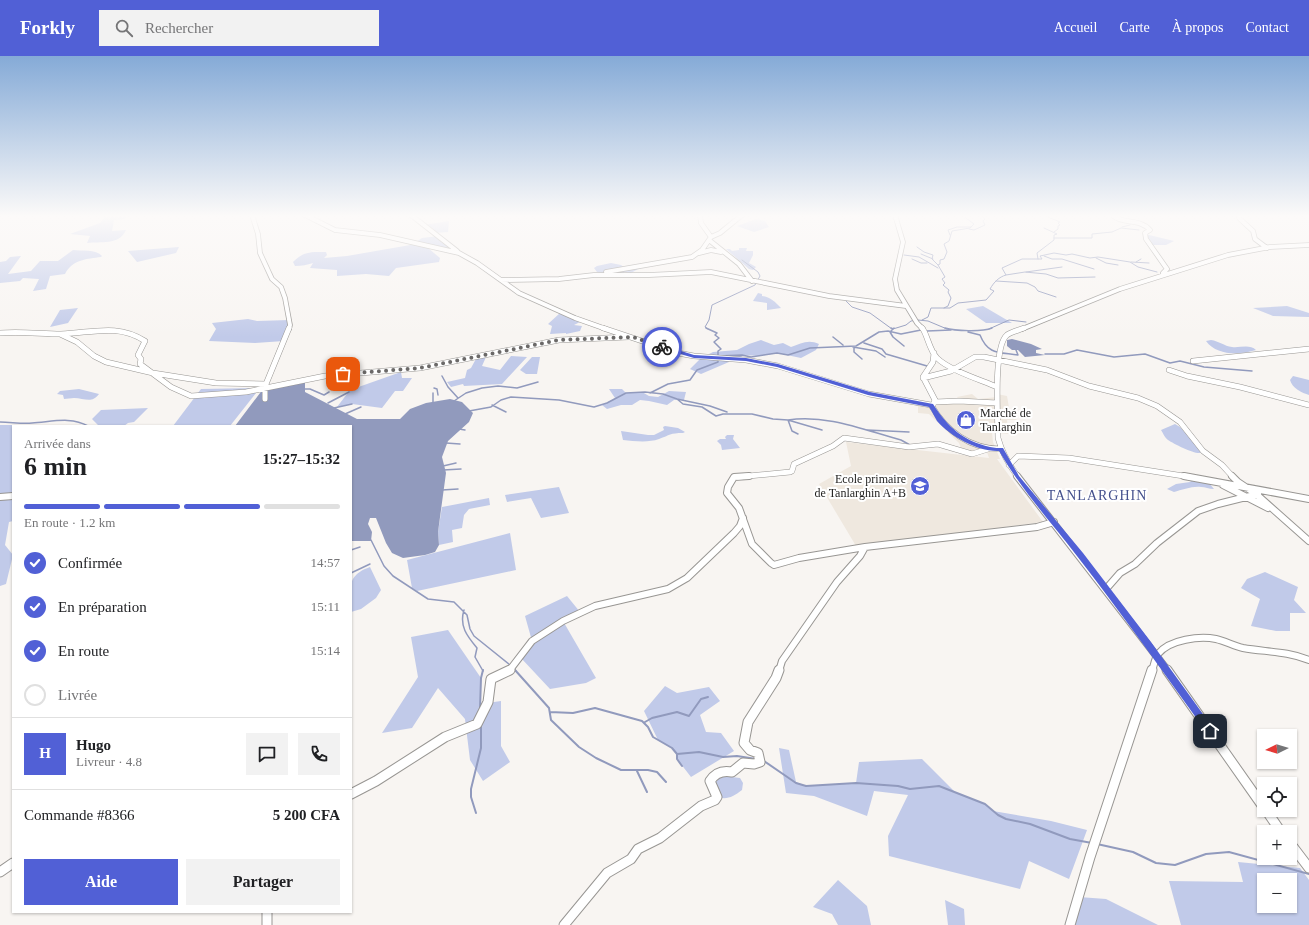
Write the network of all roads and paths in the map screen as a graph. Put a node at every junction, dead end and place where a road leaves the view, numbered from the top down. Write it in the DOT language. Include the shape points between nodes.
graph roads {
  1 [pos="261,256"];
  2 [pos="464,256"];
  3 [pos="695,256"];
  4 [pos="728,256"];
  5 [pos="900,256"];
  6 [pos="1158,256"];
  7 [pos="1226,256"];
  8 [pos="1176,272"];
  9 [pos="1163,273"];
  10 [pos="591,275"];
  11 [pos="501,280"];
  12 [pos="1145,281"];
  13 [pos="752,282"];
  14 [pos="906,306"];
  15 [pos="0,333"];
  16 [pos="59,334"];
  17 [pos="633,337"];
  18 [pos="1309,349"];
  19 [pos="934,353"];
  20 [pos="998,360"];
  21 [pos="1193,360"];
  22 [pos="955,369"];
  23 [pos="1168,370"];
  24 [pos="154,373"];
  25 [pos="923,378"];
  26 [pos="265,386"];
  27 [pos="997,387"];
  28 [pos="265,399"];
  29 [pos="997,403"];
  30 [pos="933,404"];
  31 [pos="1309,405"];
  32 [pos="988,449"];
  33 [pos="1001,450"];
  34 [pos="1009,465"];
  35 [pos="1214,482"];
  36 [pos="1244,487"];
  37 [pos="1275,493"];
  38 [pos="1256,494"];
  39 [pos="12,496"];
  40 [pos="0,497"];
  41 [pos="1245,497"];
  42 [pos="1309,499"];
  43 [pos="1276,513"];
  44 [pos="743,518"];
  45 [pos="1054,522"];
  46 [pos="1309,541"];
  47 [pos="865,547"];
  48 [pos="1106,589"];
  49 [pos="1157,655"];
  50 [pos="1309,660"];
  51 [pos="352,793"];
  52 [pos="1257,798"];
  53 [pos="1297,852"];
  54 [pos="12,864"];
  55 [pos="1309,868"];
  56 [pos="0,872"];
  57 [pos="267,913"];
  58 [pos="267,925"];
  59 [pos="564,925"];
  60 [pos="1070,925"];
  1 -- 26 [label="street" via="272,279 281,288 290,325"];
  2 -- 11 [label="street"];
  3 -- 10 [label="street"];
  4 -- 13 [label="street" via="739,264"];
  5 -- 14 [label="street" via="895,279 897,290"];
  6 -- 9 [label="street" via="1167,268"];
  7 -- 8 [label="street"];
  8 -- 9 [label="street"];
  8 -- 12 [label="street"];
  9 -- 12 [label="street"];
  10 -- 11 [label="street" via="559,279"];
  10 -- 13 [label="street" via="649,275 702,271"];
  11 -- 17 [label="street" via="519,293 575,318"];
  12 -- 20 [label="street" via="1014,331 1002,341"];
  13 -- 14 [label="street" via="894,307"];
  14 -- 19 [label="street" via="924,330"];
  15 -- 16 [label="street"];
  16 -- 24 [label="street" via="77,342 106,362"];
  16 -- 24 [label="street" via="100,330 138,335 145,341 138,355 141,359 140,364"];
  17 -- 26 [label="street" via="559,340 420,368 324,376"];
  17 -- 30 [label="street" via="678,353 778,366 870,394"];
  18 -- 21 [label="street"];
  19 -- 22 [label="street" via="941,361"];
  19 -- 25 [label="street" via="932,366"];
  20 -- 22 [label="street" via="975,357"];
  20 -- 27 [label="street"];
  20 -- 36 [label="street" via="1056,372 1089,386 1138,398 1157,406 1180,422 1203,451 1222,465"];
  22 -- 25 [label="street"];
  22 -- 27 [label="street"];
  23 -- 31 [label="street"];
  24 -- 26 [label="street" via="216,383"];
  24 -- 26 [label="street" via="171,387 189,396 246,392"];
  25 -- 30 [label="street"];
  26 -- 28 [label="street"];
  27 -- 29 [label="street"];
  29 -- 30 [label="street" via="949,401"];
  29 -- 33 [label="street"];
  30 -- 32 [label="street" via="940,420 959,437"];
  32 -- 33 [label="street"];
  32 -- 44 [label="street" via="972,454 938,444 908,447 859,439 842,439 833,446 794,464 790,472 733,478 727,493 738,506"];
  33 -- 34 [label="street"];
  34 -- 35 [label="street" via="1018,456 1069,458 1154,470"];
  34 -- 45 [label="street"];
  35 -- 36 [label="street"];
  35 -- 41 [label="street"];
  36 -- 37 [label="street"];
  36 -- 38 [label="street"];
  37 -- 38 [label="street"];
  37 -- 42 [label="street"];
  38 -- 41 [label="street"];
  38 -- 43 [label="street"];
  39 -- 40 [label="street"];
  41 -- 43 [label="street"];
  41 -- 48 [label="street" via="1198,511 1135,564 1120,573"];
  43 -- 46 [label="street"];
  44 -- 47 [label="street" via="750,541 756,550 774,565 799,558"];
  44 -- 51 [label="street" via="734,533 677,585 584,610 532,641 508,672 491,679 488,702 477,724 445,737"];
  45 -- 47 [label="street"];
  45 -- 48 [label="street"];
  47 -- 59 [label="street" via="837,582 782,661 776,678 748,722 744,743 750,750 758,753 760,762 743,763 732,772 725,770 713,776 710,781 717,792 715,800 701,806 668,833 638,849 630,859 607,873"];
  48 -- 49 [label="street"];
  49 -- 50 [label="street" via="1166,647 1204,638 1238,647 1279,650"];
  49 -- 52 [label="street"];
  49 -- 60 [label="street" via="1101,822"];
  53 -- 55 [label="street"];
  54 -- 56 [label="street"];
  57 -- 58 [label="street"];
}
